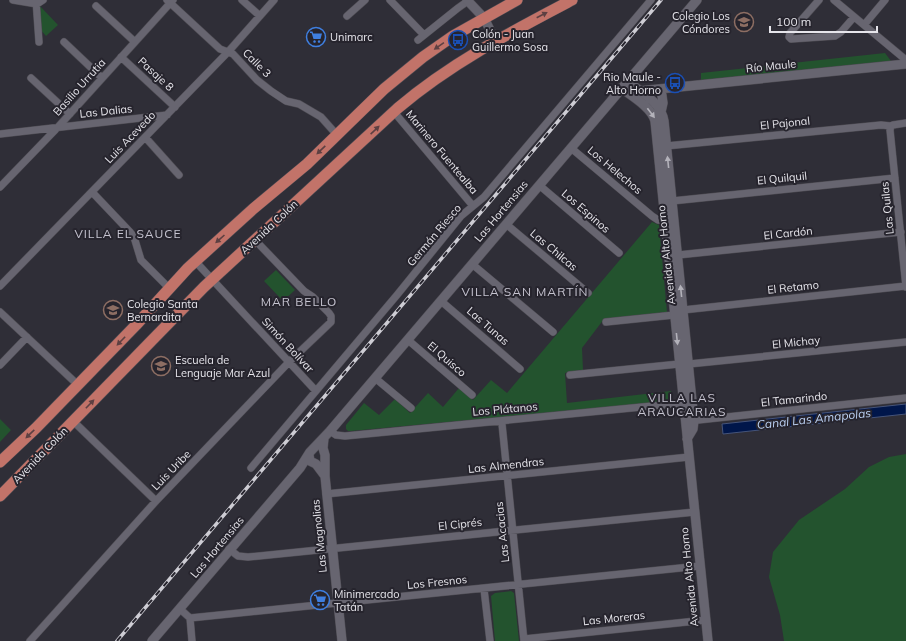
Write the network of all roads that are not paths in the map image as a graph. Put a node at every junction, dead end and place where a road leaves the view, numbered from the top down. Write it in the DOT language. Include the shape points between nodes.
graph roads {
  1 [pos="13,0"];
  2 [pos="242,0"];
  3 [pos="274,0"];
  4 [pos="365,0"];
  5 [pos="390,0"];
  6 [pos="469,0"];
  7 [pos="517,0"];
  8 [pos="572,0"];
  9 [pos="651,0"];
  10 [pos="697,0"];
  11 [pos="819,0"];
  12 [pos="834,0"];
  13 [pos="885,0"];
  14 [pos="39,1"];
  15 [pos="170,1"];
  16 [pos="96,6"];
  17 [pos="260,16"];
  18 [pos="347,16"];
  19 [pos="854,17"];
  20 [pos="484,18"];
  21 [pos="864,25"];
  22 [pos="424,35"];
  23 [pos="418,40"];
  24 [pos="496,40"];
  25 [pos="39,42"];
  26 [pos="64,42"];
  27 [pos="135,42"];
  28 [pos="228,52"];
  29 [pos="121,57"];
  30 [pos="906,60"];
  31 [pos="906,64"];
  32 [pos="31,78"];
  33 [pos="102,78"];
  34 [pos="624,85"];
  35 [pos="661,89"];
  36 [pos="639,91"];
  37 [pos="175,107"];
  38 [pos="394,112"];
  39 [pos="662,112"];
  40 [pos="70,114"];
  41 [pos="167,115"];
  42 [pos="906,123"];
  43 [pos="891,126"];
  44 [pos="58,127"];
  45 [pos="0,134"];
  46 [pos="336,135"];
  47 [pos="145,137"];
  48 [pos="662,147"];
  49 [pos="571,148"];
  50 [pos="179,175"];
  51 [pos="895,178"];
  52 [pos="539,185"];
  53 [pos="0,187"];
  54 [pos="92,192"];
  55 [pos="672,201"];
  56 [pos="473,206"];
  57 [pos="665,221"];
  58 [pos="506,224"];
  59 [pos="900,232"];
  60 [pos="255,240"];
  61 [pos="619,253"];
  62 [pos="678,255"];
  63 [pos="195,262"];
  64 [pos="472,264"];
  65 [pos="212,280"];
  66 [pos="0,286"];
  67 [pos="906,287"];
  68 [pos="169,288"];
  69 [pos="588,292"];
  70 [pos="441,300"];
  71 [pos="683,310"];
  72 [pos="0,312"];
  73 [pos="674,315"];
  74 [pos="606,322"];
  75 [pos="553,332"];
  76 [pos="27,337"];
  77 [pos="408,340"];
  78 [pos="906,342"];
  79 [pos="289,362"];
  80 [pos="684,364"];
  81 [pos="0,365"];
  82 [pos="520,369"];
  83 [pos="570,375"];
  84 [pos="375,378"];
  85 [pos="78,385"];
  86 [pos="316,391"];
  87 [pos="472,395"];
  88 [pos="906,398"];
  89 [pos="683,403"];
  90 [pos="411,408"];
  91 [pos="73,421"];
  92 [pos="500,421"];
  93 [pos="690,421"];
  94 [pos="327,435"];
  95 [pos="317,457"];
  96 [pos="689,457"];
  97 [pos="0,462"];
  98 [pos="251,468"];
  99 [pos="507,476"];
  100 [pos="326,494"];
  101 [pos="0,496"];
  102 [pos="156,501"];
  103 [pos="694,512"];
  104 [pos="513,530"];
  105 [pos="332,548"];
  106 [pos="229,549"];
  107 [pos="700,566"];
  108 [pos="518,584"];
  109 [pos="484,589"];
  110 [pos="338,604"];
  111 [pos="180,609"];
  112 [pos="190,618"];
  113 [pos="706,620"];
  114 [pos="524,640"];
  115 [pos="30,641"];
  116 [pos="152,641"];
  117 [pos="192,641"];
  118 [pos="342,641"];
  119 [pos="490,641"];
  120 [pos="708,641"];
  1 -- 14 [label="street"];
  2 -- 17 [label="street"];
  3 -- 17 [label="street, Luis Acevedo"];
  4 -- 18 [label="street"];
  5 -- 22 [label="street"];
  6 -- 20 [label="street"];
  6 -- 22 [label="street"];
  7 -- 20 [label="main road, Avenida Colón"];
  24 -- 8 [label="main road, Avenida Colón, one-way"];
  9 -- 56 [label="street, Germán Riesco" via="484,197"];
  10 -- 34 [label="street, Las Hortensias"];
  11 -- 19 [label="street" via="790,33 789,37 792,40 835,36"];
  12 -- 19 [label="street"];
  13 -- 21 [label="street"];
  14 -- 25 [label="street"];
  15 -- 27 [label="street, Basilio Urrutia"];
  15 -- 28 [label="street, Calle 3" via="220,49"];
  16 -- 27 [label="street"];
  17 -- 28 [label="street, Luis Acevedo"];
  19 -- 21 [label="street"];
  20 -- 24 [label="street"];
  20 -- 46 [label="main road, Avenida Colón, one-way" via="438,46 408,69"];
  21 -- 30 [label="street"];
  22 -- 23 [label="street"];
  24 -- 38 [label="main road, Avenida Colón" via="448,70"];
  26 -- 33 [label="street"];
  27 -- 29 [label="street, Basilio Urrutia"];
  28 -- 37 [label="street, Luis Acevedo"];
  28 -- 46 [label="street, Calle 3" via="277,96 299,104 321,117"];
  29 -- 33 [label="street, Basilio Urrutia"];
  29 -- 37 [label="street, Pasaje 8"];
  31 -- 35 [label="street, Río Maule"];
  32 -- 40 [label="street"];
  33 -- 40 [label="street, Basilio Urrutia"];
  34 -- 36 [label="street"];
  34 -- 48 [label="street, Avenida Alto Horno, one-way" via="654,115"];
  34 -- 49 [label="street, Las Hortensias"];
  35 -- 36 [label="street, Río Maule"];
  35 -- 39 [label="street, Avenida Alto Horno"];
  36 -- 39 [label="street"];
  37 -- 41 [label="street, Luis Acevedo"];
  38 -- 56 [label="street, Marinero Fuentealba"];
  60 -- 38 [label="main road, Avenida Colón, one-way"];
  39 -- 48 [label="street, Avenida Alto Horno"];
  40 -- 44 [label="street, Basilio Urrutia"];
  41 -- 44 [label="street, Las Dalias"];
  41 -- 47 [label="street, Luis Acevedo"];
  42 -- 43 [label="street, El Pajonal"];
  43 -- 48 [label="street, El Pajonal"];
  43 -- 51 [label="street, Las Quilas"];
  44 -- 45 [label="street, Las Dalias"];
  44 -- 53 [label="street, Basilio Urrutia"];
  46 -- 63 [label="main road, Avenida Colón, one-way" via="307,164"];
  47 -- 50 [label="street"];
  47 -- 54 [label="street, Luis Acevedo"];
  55 -- 48 [label="street, Avenida Alto Horno, one-way"];
  48 -- 57 [label="street, Avenida Alto Horno"];
  49 -- 52 [label="street, Las Hortensias"];
  49 -- 57 [label="street, Los Helechos" via="652,216"];
  51 -- 55 [label="street, El Quilquil"];
  51 -- 59 [label="street, Las Quilas"];
  52 -- 58 [label="street, Las Hortensias"];
  52 -- 61 [label="street, Los Espinos"];
  54 -- 66 [label="street, Luis Acevedo"];
  54 -- 68 [label="street" via="130,232 141,260"];
  55 -- 62 [label="street, Avenida Alto Horno"];
  56 -- 86 [label="street, Germán Riesco" via="461,216"];
  57 -- 73 [label="street, Avenida Alto Horno"];
  58 -- 64 [label="street, Las Hortensias"];
  58 -- 69 [label="street, Las Chilcas"];
  59 -- 62 [label="street, El Cardón"];
  59 -- 67 [label="street, Las Quilas"];
  60 -- 65 [label="main road, Avenida Colón"];
  60 -- 79 [label="street, Luis Uribe" via="329,313 331,318 329,325"];
  71 -- 62 [label="street, Avenida Alto Horno, one-way"];
  63 -- 65 [label="street, Simón Bolívar"];
  63 -- 68 [label="main road, Avenida Colón"];
  64 -- 70 [label="street, Las Hortensias"];
  64 -- 75 [label="street"];
  65 -- 79 [label="street, Simón Bolívar"];
  91 -- 65 [label="main road, Avenida Colón, one-way"];
  67 -- 71 [label="street, El Retamo"];
  68 -- 85 [label="main road, Avenida Colón, one-way"];
  70 -- 77 [label="street, Las Hortensias"];
  70 -- 82 [label="street, Las Tunas"];
  71 -- 80 [label="street, Avenida Alto Horno"];
  72 -- 76 [label="street"];
  73 -- 74 [label="street"];
  73 -- 80 [label="street, Avenida Alto Horno, one-way"];
  76 -- 81 [label="street"];
  76 -- 85 [label="street"];
  77 -- 84 [label="street, Las Hortensias"];
  77 -- 87 [label="street, El Quisco"];
  78 -- 80 [label="street, El Michay"];
  79 -- 86 [label="street, Simón Bolívar"];
  79 -- 102 [label="street, Luis Uribe"];
  80 -- 83 [label="street, El Michay"];
  80 -- 89 [label="street, Avenida Alto Horno"];
  80 -- 93 [label="street, Avenida Alto Horno"];
  84 -- 90 [label="street"];
  84 -- 94 [label="street, Las Hortensias"];
  85 -- 97 [label="main road, Avenida Colón, one-way"];
  86 -- 98 [label="street, Germán Riesco"];
  88 -- 93 [label="street, El Tamarindo"];
  89 -- 92 [label="street, Los Plátanos"];
  89 -- 93 [label="street, Avenida Alto Horno"];
  91 -- 101 [label="main road, Avenida Colón"];
  91 -- 102 [label="street"];
  92 -- 94 [label="street, Los Plátanos" via="345,436"];
  92 -- 99 [label="street, Las Acacias"];
  93 -- 96 [label="street, Avenida Alto Horno" via="687,439"];
  94 -- 95 [label="street, Las Hortensias"];
  95 -- 100 [label="street, Las Magnolias" via="324,476"];
  95 -- 106 [label="street, Las Hortensias" via="300,468"];
  96 -- 99 [label="street, Las Almendras"];
  96 -- 103 [label="street, Avenida Alto Horno"];
  99 -- 100 [label="street, Las Almendras"];
  99 -- 104 [label="street, Las Acacias"];
  100 -- 105 [label="street, Las Magnolias"];
  102 -- 115 [label="street, Luis Uribe"];
  103 -- 104 [label="street, El Ciprés"];
  103 -- 107 [label="street, Avenida Alto Horno"];
  104 -- 105 [label="street, El Ciprés"];
  104 -- 108 [label="street, Las Acacias"];
  105 -- 106 [label="street, El Ciprés" via="245,557 238,556"];
  105 -- 110 [label="street, Las Magnolias"];
  106 -- 111 [label="street, Las Hortensias"];
  107 -- 108 [label="street, Los Fresnos"];
  107 -- 113 [label="street, Avenida Alto Horno"];
  108 -- 109 [label="street, Los Fresnos"];
  108 -- 114 [label="street, Las Acacias"];
  109 -- 110 [label="street, Los Fresnos"];
  109 -- 119 [label="street"];
  110 -- 112 [label="street, Los Fresnos"];
  110 -- 118 [label="street, Las Magnolias"];
  111 -- 112 [label="street"];
  111 -- 116 [label="street, Las Hortensias"];
  112 -- 117 [label="street"];
  113 -- 114 [label="street, Las Moreras"];
  113 -- 120 [label="street, Avenida Alto Horno"];
}
